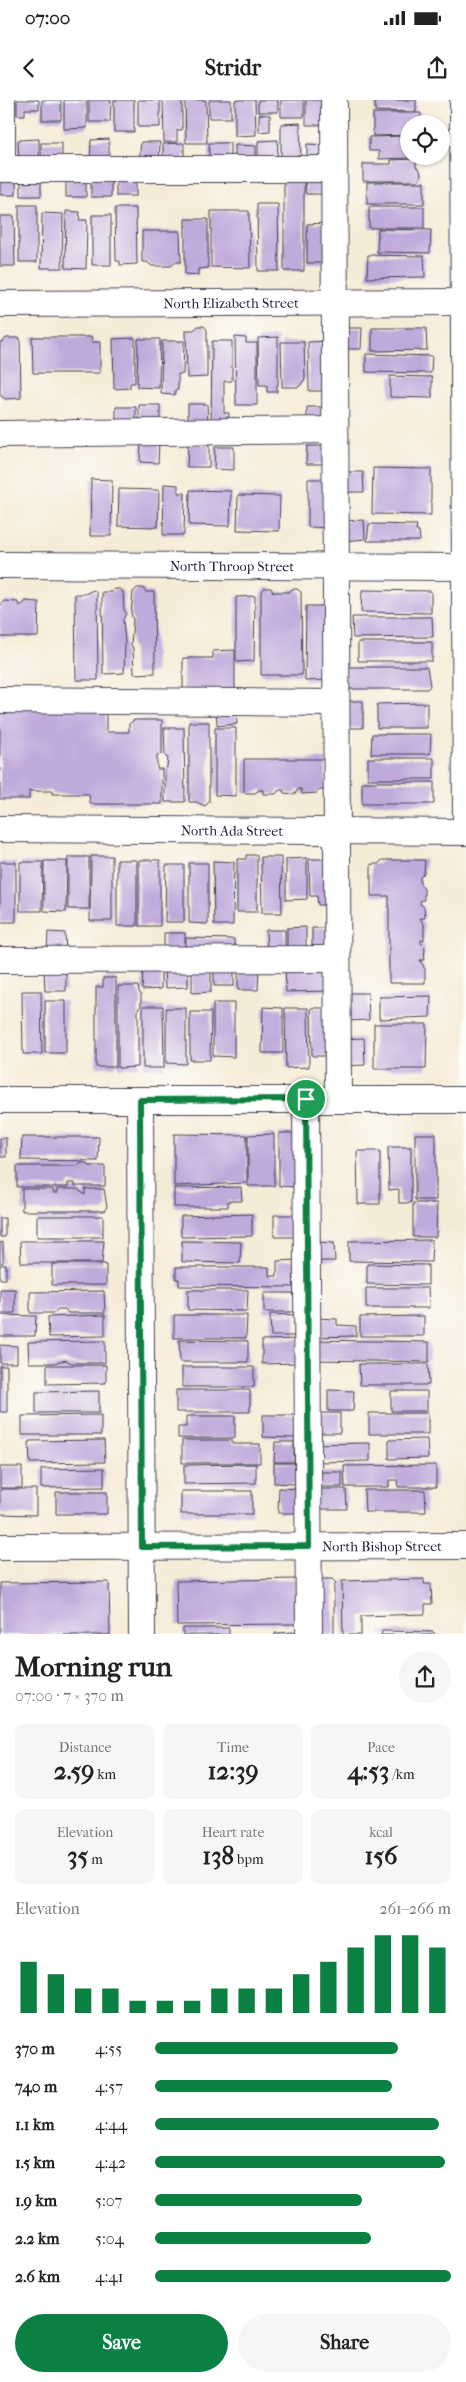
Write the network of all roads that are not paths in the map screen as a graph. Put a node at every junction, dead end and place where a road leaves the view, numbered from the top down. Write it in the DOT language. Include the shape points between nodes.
graph roads {
  1 [pos="2,100"];
  2 [pos="334,100"];
  3 [pos="464,103"];
  4 [pos="1,169"];
  5 [pos="334,169"];
  6 [pos="464,302"];
  7 [pos="335,303"];
  8 [pos="0,304"];
  9 [pos="465,359"];
  10 [pos="335,430"];
  11 [pos="0,434"];
  12 [pos="0,565"];
  13 [pos="336,567"];
  14 [pos="465,567"];
  15 [pos="0,700"];
  16 [pos="336,703"];
  17 [pos="0,829"];
  18 [pos="337,831"];
  19 [pos="466,831"];
  20 [pos="338,959"];
  21 [pos="0,960"];
  22 [pos="306,1099"];
  23 [pos="0,1100"];
  24 [pos="140,1100"];
  25 [pos="338,1100"];
  26 [pos="466,1100"];
  27 [pos="309,1546"];
  28 [pos="466,1546"];
  29 [pos="0,1547"];
  30 [pos="142,1547"];
  31 [pos="142,1634"];
  32 [pos="309,1634"];
  1 -- 4 [label="street"];
  2 -- 5 [label="street"];
  3 -- 6 [label="street"];
  4 -- 5 [label="street"];
  5 -- 7 [label="street"];
  6 -- 7 [label="street, North Elizabeth Street"];
  6 -- 9 [label="street"];
  7 -- 8 [label="street, North Elizabeth Street"];
  7 -- 10 [label="street"];
  9 -- 14 [label="street"];
  10 -- 11 [label="street"];
  10 -- 13 [label="street"];
  12 -- 13 [label="street, North Throop Street"];
  13 -- 14 [label="street, North Throop Street"];
  13 -- 16 [label="street"];
  14 -- 19 [label="street"];
  15 -- 16 [label="street"];
  16 -- 18 [label="street"];
  17 -- 18 [label="street, North Ada Street"];
  18 -- 19 [label="street, North Ada Street"];
  18 -- 20 [label="street"];
  20 -- 21 [label="street"];
  20 -- 25 [label="street"];
  22 -- 24 [label="street"];
  22 -- 25 [label="street"];
  22 -- 27 [label="street"];
  23 -- 24 [label="street"];
  24 -- 30 [label="street"];
  25 -- 26 [label="street"];
  27 -- 28 [label="street, North Bishop Street"];
  27 -- 30 [label="street, North Bishop Street"];
  27 -- 32 [label="street"];
  29 -- 30 [label="street, North Bishop Street"];
  30 -- 31 [label="street"];
}
